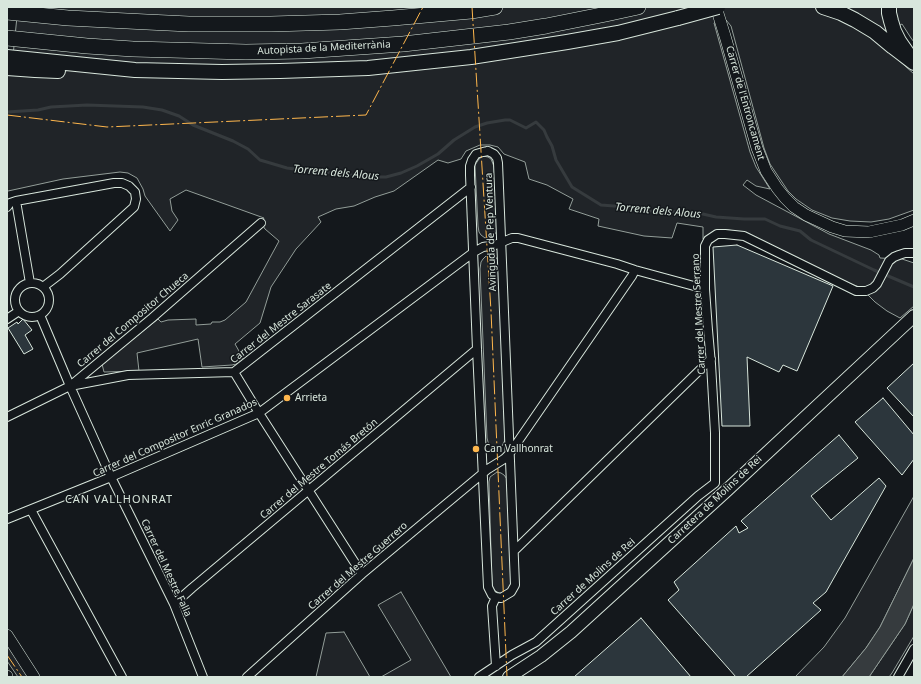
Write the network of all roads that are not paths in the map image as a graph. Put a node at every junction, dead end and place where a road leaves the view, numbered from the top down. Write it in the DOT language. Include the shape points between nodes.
graph roads {
  1 [pos="495,7"];
  2 [pos="638,7"];
  3 [pos="717,7"];
  4 [pos="823,7"];
  5 [pos="889,7"];
  6 [pos="7,12"];
  7 [pos="7,38"];
  8 [pos="7,58"];
  9 [pos="7,68"];
  10 [pos="135,70"];
  11 [pos="471,187"];
  12 [pos="16,201"];
  13 [pos="7,207"];
  14 [pos="914,220"];
  15 [pos="261,223"];
  16 [pos="502,242"];
  17 [pos="474,252"];
  18 [pos="914,253"];
  19 [pos="634,270"];
  20 [pos="30,283"];
  21 [pos="43,287"];
  22 [pos="706,289"];
  23 [pos="19,311"];
  24 [pos="40,315"];
  25 [pos="914,316"];
  26 [pos="7,319"];
  27 [pos="477,349"];
  28 [pos="711,359"];
  29 [pos="234,372"];
  30 [pos="70,386"];
  31 [pos="260,413"];
  32 [pos="7,417"];
  33 [pos="510,453"];
  34 [pos="484,473"];
  35 [pos="111,477"];
  36 [pos="715,482"];
  37 [pos="308,490"];
  38 [pos="31,510"];
  39 [pos="7,520"];
  40 [pos="514,551"];
  41 [pos="362,574"];
  42 [pos="496,597"];
  43 [pos="174,604"];
  44 [pos="7,635"];
  45 [pos="914,649"];
  46 [pos="496,666"];
  47 [pos="34,677"];
  48 [pos="122,677"];
  49 [pos="203,677"];
  50 [pos="247,677"];
  51 [pos="479,677"];
  52 [pos="509,677"];
  53 [pos="898,677"];
  1 -- 6 [label="highway" via="393,18 271,24 139,22"];
  2 -- 7 [label="highway, Autopista de la Mediterrània" via="509,32 403,44 302,50 246,52 133,49"];
  3 -- 10 [label="highway, bridge" via="618,33 471,57 368,68 222,72"];
  3 -- 14 [label="street, Carrer de l'Entroncament" via="757,148 766,170 785,198 806,215 845,231 869,232"];
  4 -- 5 [label="highway" via="841,13 875,32 914,63 894,31"];
  8 -- 10 [label="highway"];
  9 -- 10 [label="highway" via="88,72"];
  11 -- 16 [label="street, Avinguda de Pep Ventura" via="470,166 476,154 488,151 494,154 498,163"];
  11 -- 17 [label="street, Avinguda de Pep Ventura"];
  11 -- 29 [label="street, Carrer del Mestre Sarasate"];
  12 -- 13 [label="street"];
  12 -- 20 [label="street"];
  12 -- 21 [label="street" via="122,183 135,192 134,207"];
  15 -- 30 [label="street, Carrer del Compositor Chueca"];
  16 -- 17 [label="street, Carrer del Compositor Enric Granados"];
  16 -- 19 [label="street, Carrer del Compositor Enric Granados" via="518,238"];
  16 -- 33 [label="street, Avinguda de Pep Ventura"];
  17 -- 27 [label="street, Avinguda de Pep Ventura"];
  17 -- 31 [label="street, Carrer del Compositor Enric Granados"];
  18 -- 22 [label="street, Carrer del Mestre Serrano" via="899,254 890,261 873,288 856,291 744,236 717,234 708,240 705,246"];
  19 -- 22 [label="street, Carrer del Compositor Enric Granados"];
  19 -- 33 [label="street, Carrer del Mestre Guerrero"];
  20 -- 21 [label="street"];
  20 -- 23 [label="street" via="19,288 16,293 14,300"];
  21 -- 24 [label="street" via="49,298 45,310"];
  22 -- 28 [label="street, Carrer del Mestre Serrano"];
  23 -- 24 [label="street" via="29,316"];
  23 -- 26 [label="street"];
  24 -- 30 [label="street, Carrer del Mestre Falla"];
  25 -- 52 [label="main road, Carretera de Molins de Rei" via="571,632"];
  27 -- 34 [label="street, Avinguda de Pep Ventura"];
  27 -- 37 [label="street, Carrer del Mestre Tomás Bretón"];
  28 -- 36 [label="street, Carrer del Mestre Serrano"];
  28 -- 40 [label="street"];
  29 -- 30 [label="street, Carrer del Mestre Sarasate" via="128,375"];
  29 -- 31 [label="street"];
  30 -- 32 [label="street, Carrer del Compositor Chueca"];
  30 -- 35 [label="street, Carrer del Mestre Falla"];
  31 -- 35 [label="street, Carrer del Compositor Enric Granados"];
  31 -- 37 [label="street"];
  33 -- 34 [label="street, Carrer del Mestre Guerrero"];
  33 -- 40 [label="street, Avinguda de Pep Ventura"];
  34 -- 41 [label="street, Carrer del Mestre Guerrero"];
  34 -- 42 [label="street, Avinguda de Pep Ventura" via="488,586 492,595"];
  35 -- 38 [label="street, Carrer del Compositor Enric Granados"];
  35 -- 43 [label="street, Carrer del Mestre Falla"];
  36 -- 46 [label="street, Carrer de Molins de Rei" via="536,642"];
  37 -- 41 [label="street"];
  37 -- 43 [label="street, Carrer del Mestre Tomás Bretón"];
  38 -- 39 [label="street, Carrer del Compositor Enric Granados"];
  38 -- 48 [label="street"];
  40 -- 42 [label="street, Avinguda de Pep Ventura" via="514,589 501,598"];
  41 -- 50 [label="street, Carrer del Mestre Guerrero"];
  42 -- 46 [label="street" via="492,606"];
  43 -- 49 [label="street, Carrer del Mestre Falla"];
  44 -- 47 [label="street"];
  45 -- 53 [label="street"];
  46 -- 51 [label="street, Carrer de Molins de Rei"];
}
